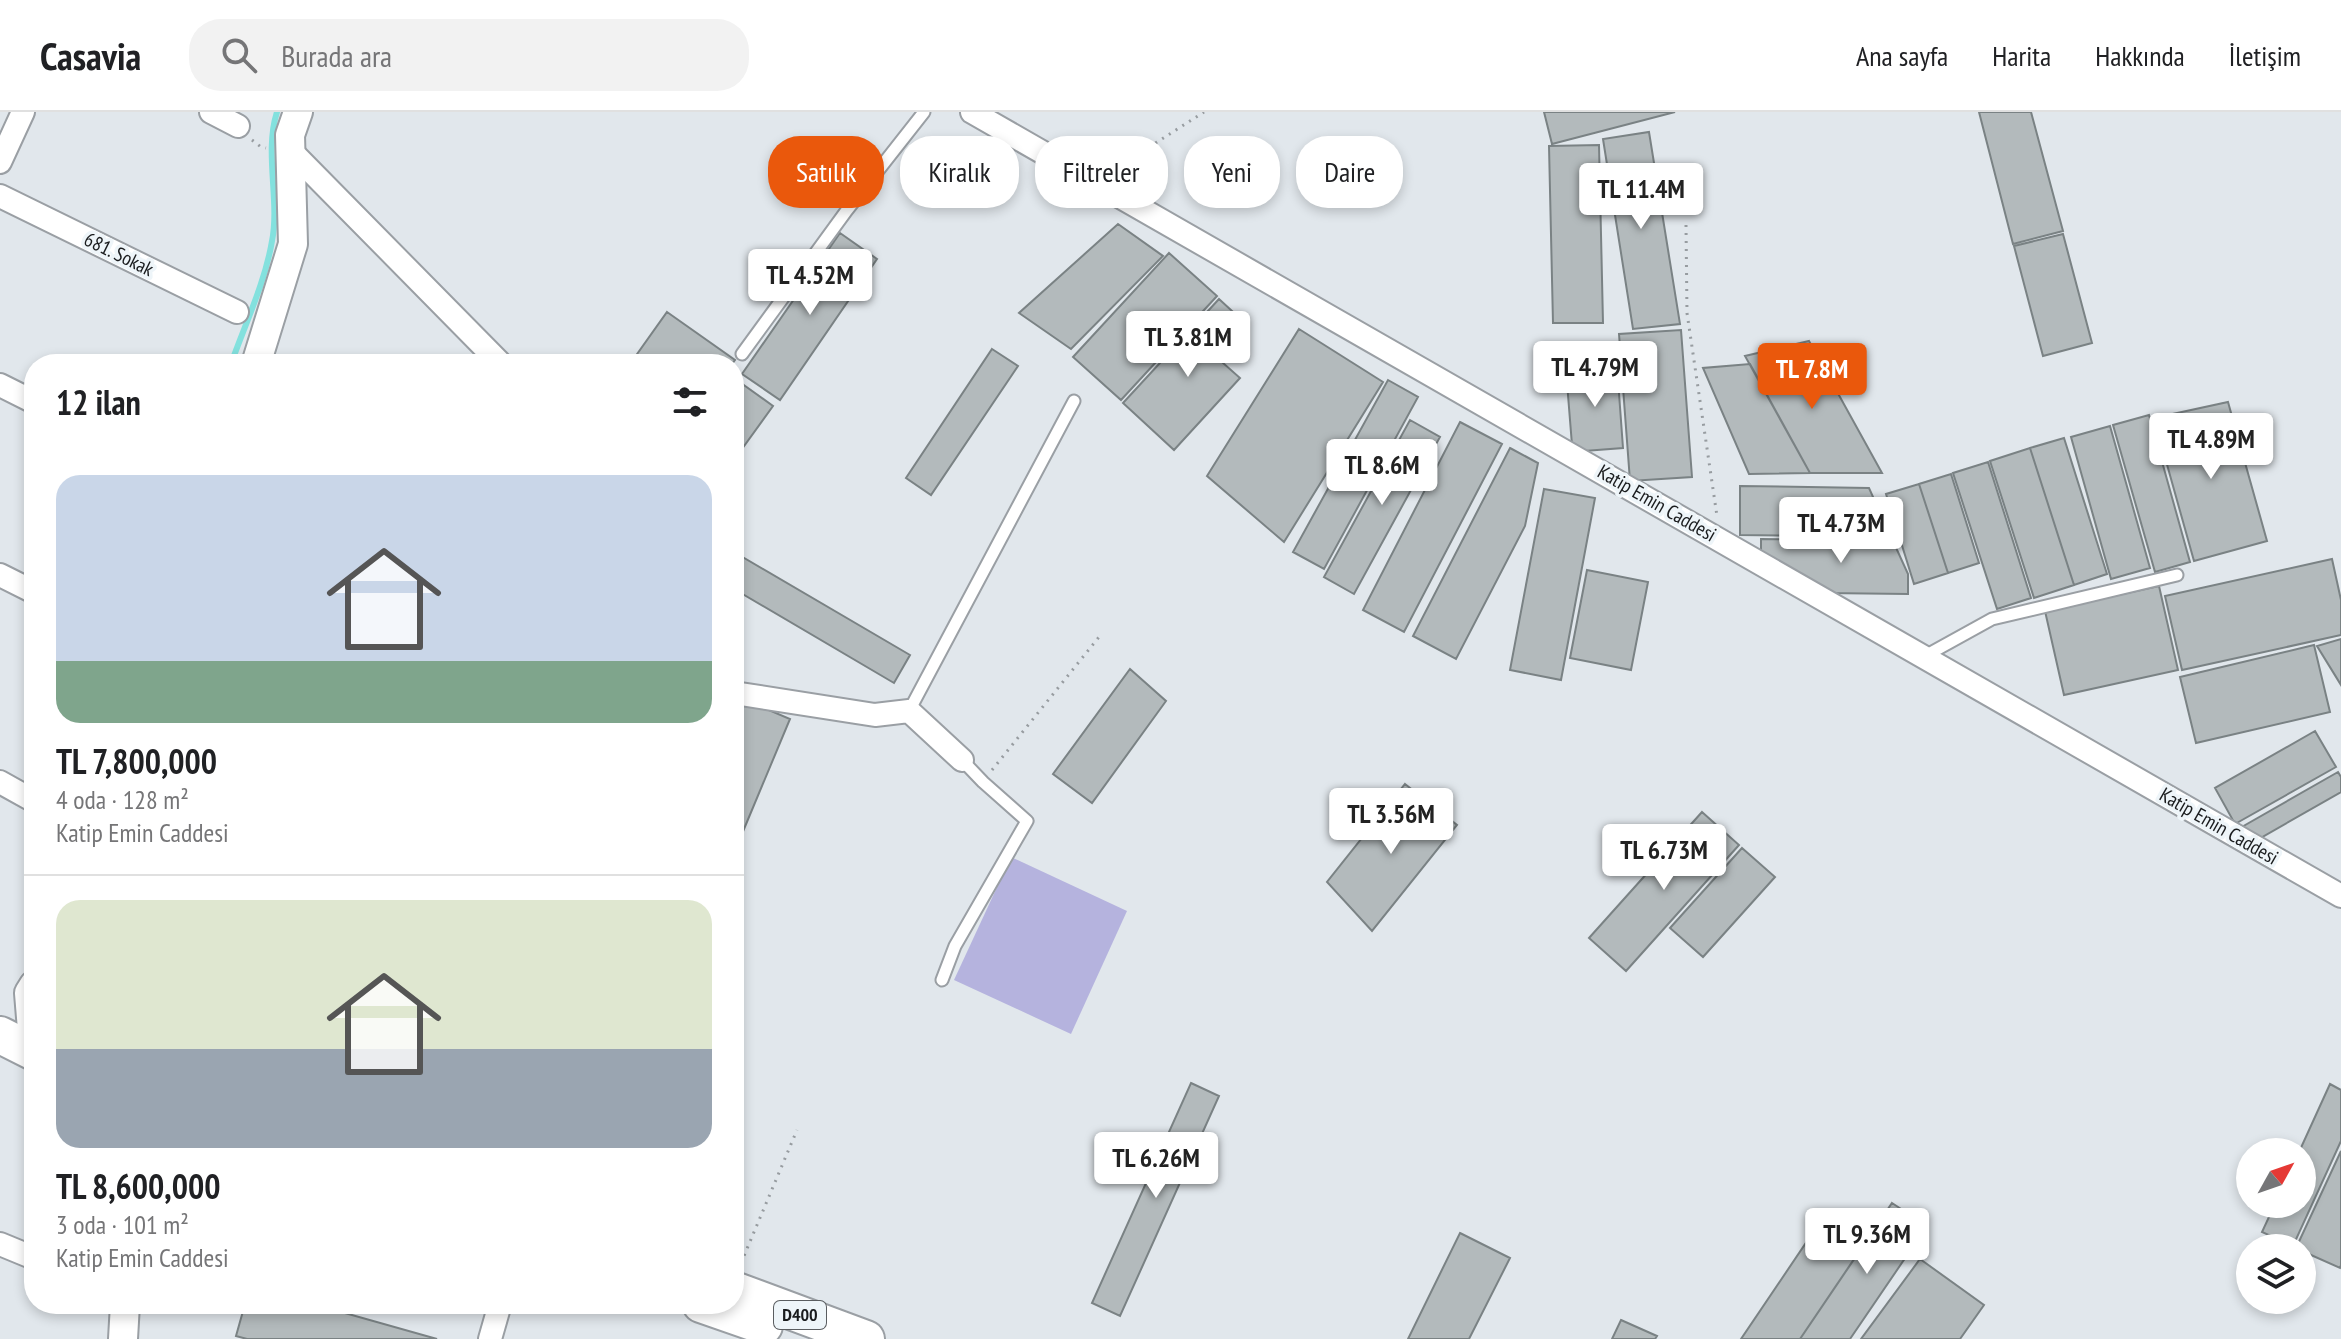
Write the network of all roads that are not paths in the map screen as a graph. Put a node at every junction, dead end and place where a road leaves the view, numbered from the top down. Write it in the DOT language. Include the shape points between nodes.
graph roads {
  1 [pos="23,112"];
  2 [pos="211,112"];
  3 [pos="298,112"];
  4 [pos="924,112"];
  5 [pos="972,112"];
  6 [pos="238,126"];
  7 [pos="290,150"];
  8 [pos="0,162"];
  9 [pos="0,196"];
  10 [pos="237,312"];
  11 [pos="259,354"];
  12 [pos="491,354"];
  13 [pos="742,354"];
  14 [pos="0,385"];
  15 [pos="24,397"];
  16 [pos="1074,401"];
  17 [pos="0,575"];
  18 [pos="2177,575"];
  19 [pos="24,587"];
  20 [pos="1924,657"];
  21 [pos="744,695"];
  22 [pos="909,711"];
  23 [pos="962,760"];
  24 [pos="0,782"];
  25 [pos="24,795"];
  26 [pos="2341,896"];
  27 [pos="942,980"];
  28 [pos="0,1008"];
  29 [pos="24,1035"];
  30 [pos="0,1244"];
  31 [pos="24,1254"];
  32 [pos="744,1285"];
  33 [pos="124,1314"];
  34 [pos="497,1314"];
  35 [pos="729,1314"];
  36 [pos="123,1339"];
  37 [pos="490,1339"];
  38 [pos="800,1339"];
  39 [pos="866,1339"];
  1 -- 8 [label="street"];
  2 -- 6 [label="street"];
  3 -- 7 [label="street"];
  4 -- 13 [label="lane"];
  5 -- 20 [label="street, Katip Emin Caddesi"];
  7 -- 11 [label="street" via="293,244"];
  7 -- 12 [label="street"];
  9 -- 10 [label="street, 681. Sokak"];
  14 -- 15 [label="street"];
  16 -- 22 [label="lane"];
  17 -- 19 [label="street"];
  18 -- 20 [label="lane" via="1992,619"];
  20 -- 26 [label="street, Katip Emin Caddesi"];
  21 -- 22 [label="street" via="875,715"];
  22 -- 23 [label="street"];
  23 -- 27 [label="lane" via="1027,821 955,946"];
  24 -- 25 [label="street"];
  28 -- 29 [label="main road"];
  30 -- 31 [label="street"];
  32 -- 39 [label="main road, D400"];
  33 -- 36 [label="street"];
  34 -- 37 [label="street"];
  35 -- 38 [label="main road, D400"];
}
